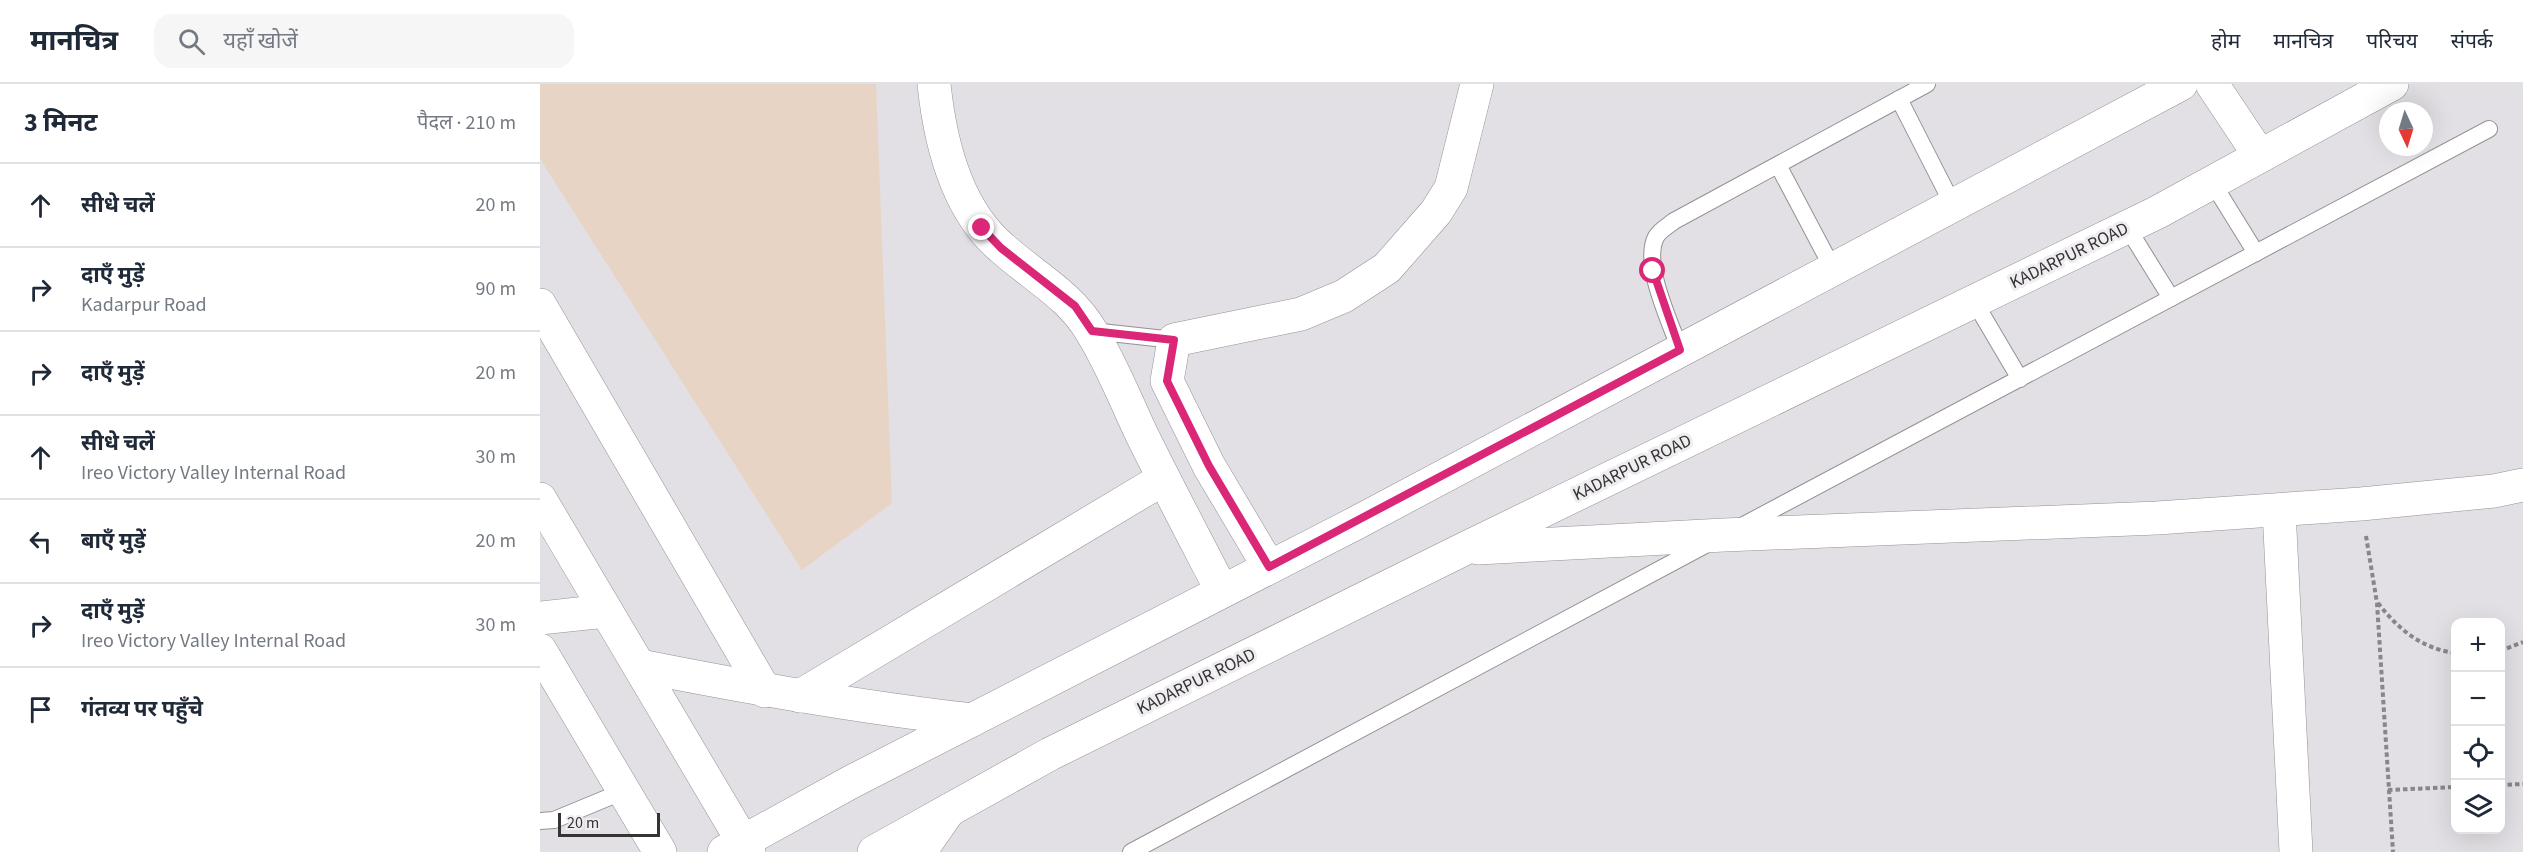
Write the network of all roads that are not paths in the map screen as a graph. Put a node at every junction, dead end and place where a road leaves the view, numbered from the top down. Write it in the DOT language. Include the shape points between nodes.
graph roads {
  1 [pos="934,84"];
  2 [pos="1477,84"];
  3 [pos="1927,84"];
  4 [pos="2181,84"];
  5 [pos="2212,84"];
  6 [pos="2392,84"];
  7 [pos="1899,99"];
  8 [pos="2489,129"];
  9 [pos="2260,156"];
  10 [pos="1778,165"];
  11 [pos="2212,183"];
  12 [pos="1953,205"];
  13 [pos="2127,227"];
  14 [pos="2256,253"];
  15 [pos="1833,269"];
  16 [pos="2171,298"];
  17 [pos="1974,301"];
  18 [pos="540,304"];
  19 [pos="1092,331"];
  20 [pos="1174,340"];
  21 [pos="1680,350"];
  22 [pos="2020,379"];
  23 [pos="2523,485"];
  24 [pos="1168,487"];
  25 [pos="540,499"];
  26 [pos="2279,510"];
  27 [pos="1724,536"];
  28 [pos="1464,549"];
  29 [pos="1269,567"];
  30 [pos="1222,591"];
  31 [pos="606,611"];
  32 [pos="540,618"];
  33 [pos="540,650"];
  34 [pos="640,666"];
  35 [pos="765,691"];
  36 [pos="800,696"];
  37 [pos="972,720"];
  38 [pos="624,791"];
  39 [pos="949,810"];
  40 [pos="540,821"];
  41 [pos="739,849"];
  42 [pos="660,852"];
  43 [pos="874,852"];
  44 [pos="920,852"];
  45 [pos="1131,852"];
  46 [pos="2296,852"];
  1 -- 19 [label="street" via="953,173 969,209 1001,248 1075,306"];
  2 -- 20 [label="street" via="1450,188 1436,212 1387,268 1344,296 1301,314"];
  3 -- 7 [label="lane"];
  4 -- 12 [label="street"];
  5 -- 9 [label="street"];
  6 -- 9 [label="street, KADARPUR ROAD"];
  7 -- 10 [label="lane"];
  7 -- 12 [label="lane"];
  8 -- 14 [label="lane"];
  9 -- 11 [label="street, KADARPUR ROAD"];
  10 -- 15 [label="lane"];
  10 -- 21 [label="lane" via="1657,234 1652,249 1653,271"];
  11 -- 13 [label="street, KADARPUR ROAD"];
  11 -- 14 [label="lane"];
  12 -- 15 [label="street"];
  13 -- 16 [label="lane"];
  13 -- 17 [label="street, KADARPUR ROAD"];
  14 -- 16 [label="lane"];
  15 -- 21 [label="street"];
  16 -- 22 [label="lane"];
  17 -- 22 [label="lane"];
  17 -- 28 [label="street, KADARPUR ROAD"];
  18 -- 35 [label="street"];
  19 -- 20 [label="lane"];
  19 -- 24 [label="street"];
  20 -- 29 [label="street" via="1167,381 1209,466"];
  21 -- 29 [label="street"];
  22 -- 27 [label="lane"];
  23 -- 26 [label="street" via="2494,491"];
  24 -- 30 [label="street"];
  24 -- 36 [label="street"];
  25 -- 31 [label="street"];
  26 -- 27 [label="street"];
  26 -- 46 [label="street"];
  27 -- 28 [label="street"];
  27 -- 45 [label="lane"];
  28 -- 39 [label="street, KADARPUR ROAD" via="1050,754"];
  29 -- 30 [label="street"];
  30 -- 37 [label="street"];
  31 -- 32 [label="street"];
  31 -- 34 [label="street"];
  33 -- 38 [label="street"];
  34 -- 35 [label="street"];
  34 -- 41 [label="street"];
  35 -- 36 [label="street"];
  36 -- 37 [label="street"];
  37 -- 41 [label="street" via="851,782"];
  38 -- 40 [label="lane" via="554,820"];
  38 -- 42 [label="street"];
  39 -- 43 [label="street, KADARPUR ROAD"];
  39 -- 44 [label="street"];
}
